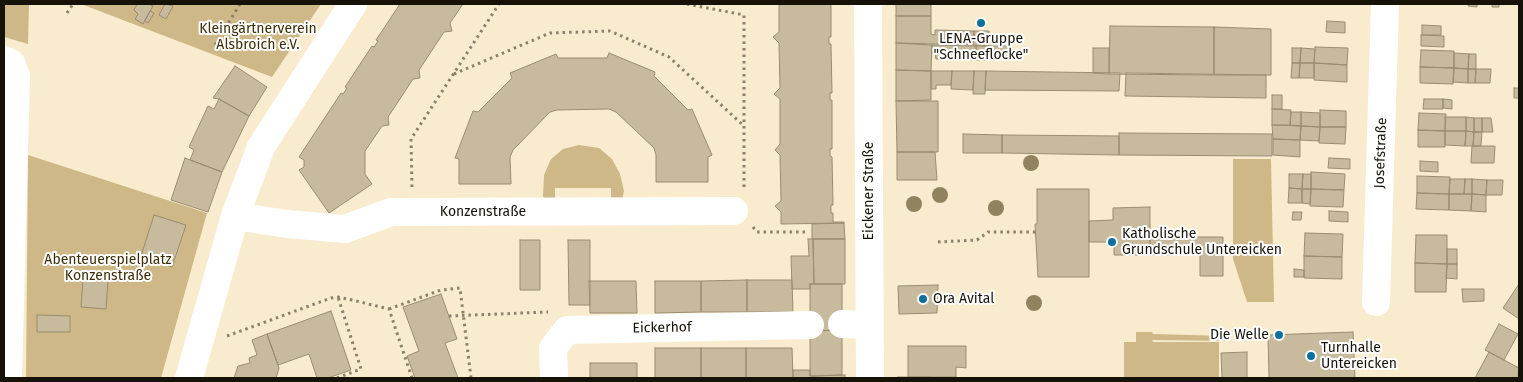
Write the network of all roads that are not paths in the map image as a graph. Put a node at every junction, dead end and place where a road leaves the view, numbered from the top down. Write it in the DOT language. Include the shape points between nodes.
graph roads {
  1 [pos="353,4"];
  2 [pos="868,4"];
  3 [pos="1385,4"];
  4 [pos="4,60"];
  5 [pos="739,214"];
  6 [pos="235,216"];
  7 [pos="1376,302"];
  8 [pos="842,324"];
  9 [pos="810,325"];
  10 [pos="869,325"];
  11 [pos="8,378"];
  12 [pos="189,378"];
  13 [pos="554,378"];
  14 [pos="870,378"];
  1 -- 6 [label="street" via="261,147"];
  2 -- 10 [label="street, Eickener Straße"];
  3 -- 7 [label="street, Josefstraße"];
  4 -- 11 [label="street" via="11,63 16,76"];
  5 -- 6 [label="street, Konzenstraße" via="391,212 346,229"];
  6 -- 12 [label="street"];
  8 -- 10 [label="street"];
  9 -- 13 [label="street, Eickerhof" via="567,330 553,348"];
  10 -- 14 [label="street, Eickener Straße"];
}
